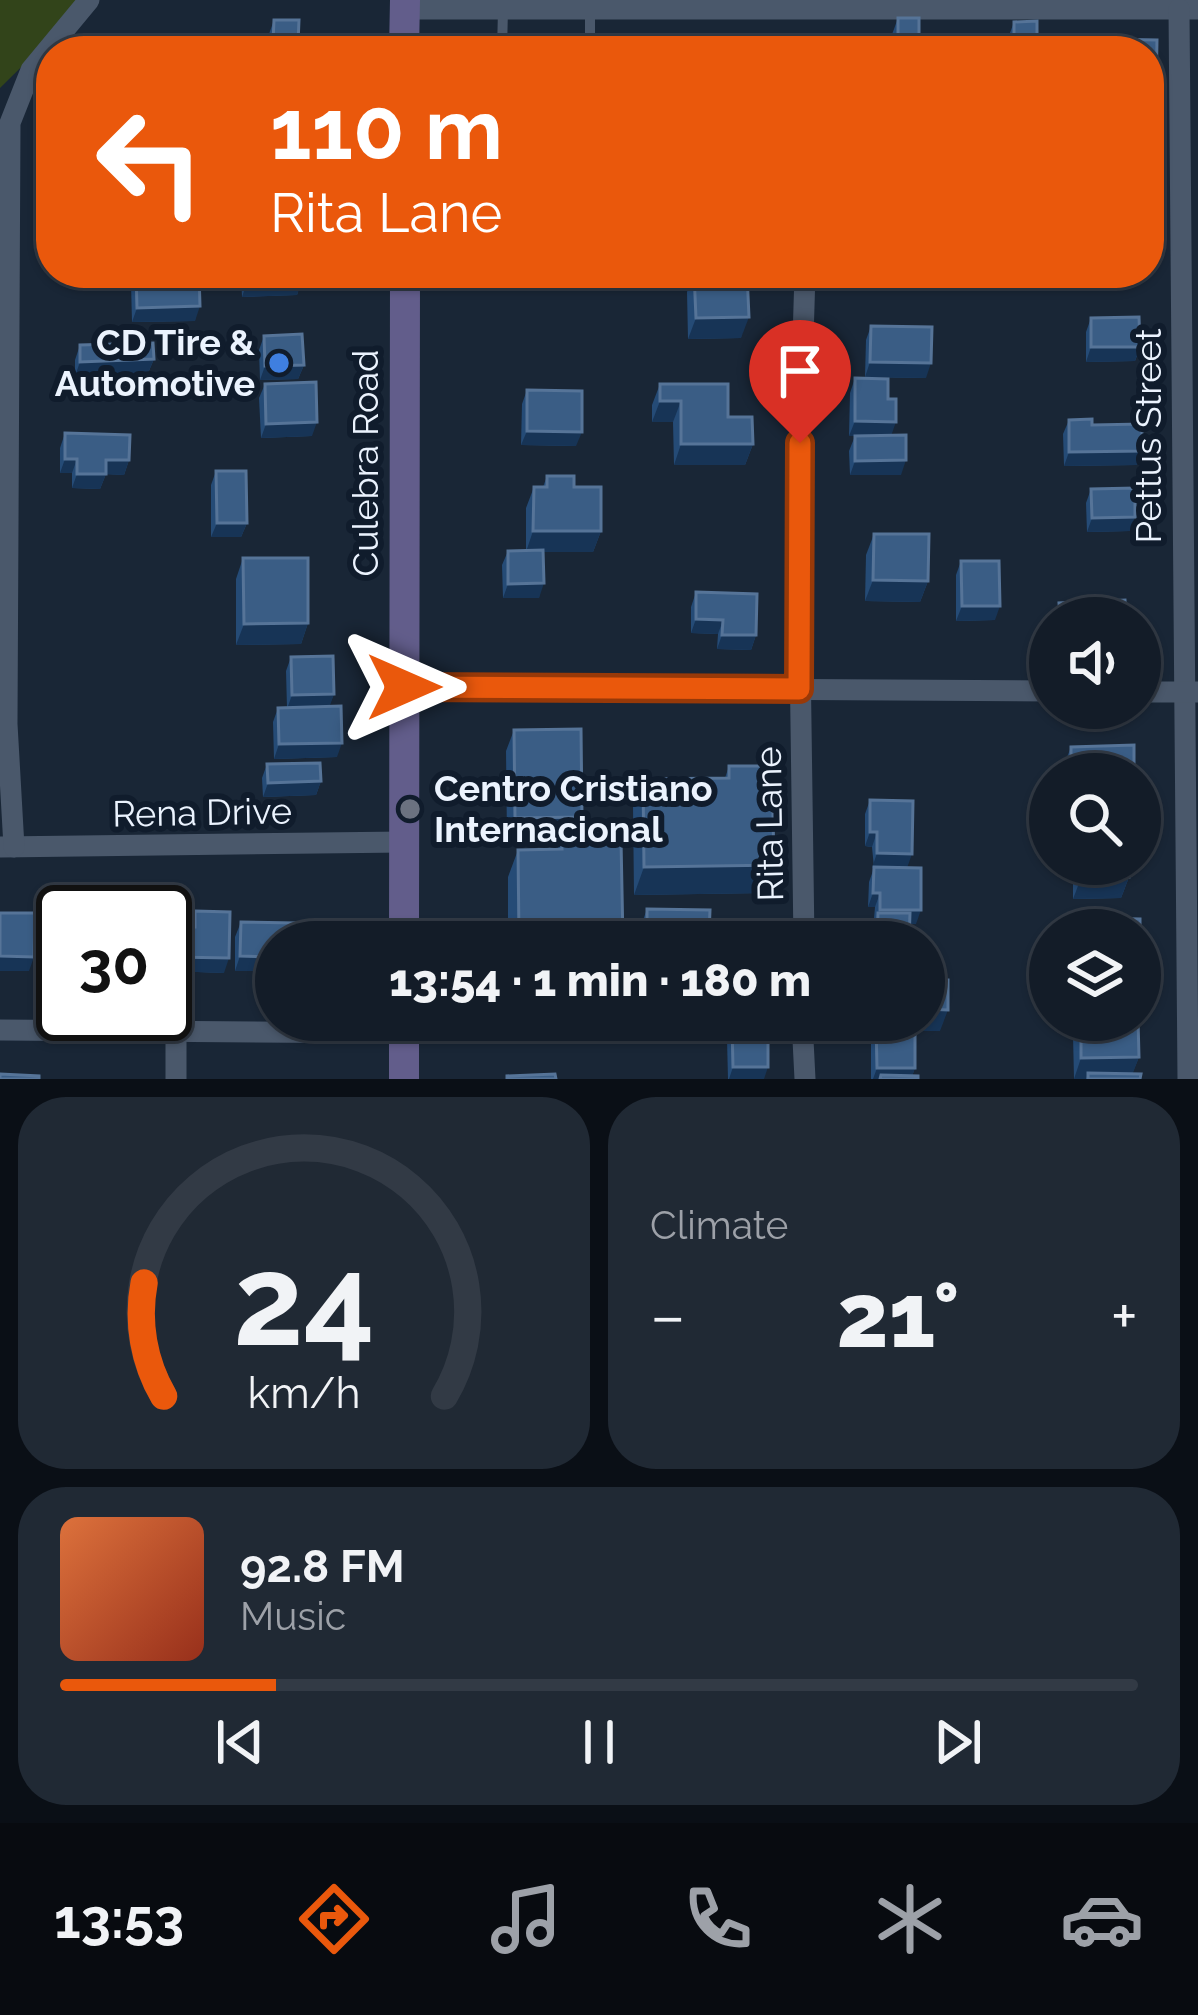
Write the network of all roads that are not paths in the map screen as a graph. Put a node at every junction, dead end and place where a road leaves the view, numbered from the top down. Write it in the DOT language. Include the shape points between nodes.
graph roads {
  1 [pos="89,0"];
  2 [pos="405,4"];
  3 [pos="996,4"];
  4 [pos="514,6"];
  5 [pos="597,6"];
  6 [pos="1189,9"];
  7 [pos="59,36"];
  8 [pos="404,36"];
  9 [pos="508,36"];
  10 [pos="592,36"];
  11 [pos="36,64"];
  12 [pos="404,288"];
  13 [pos="805,288"];
  14 [pos="404,687"];
  15 [pos="799,689"];
  16 [pos="1029,691"];
  17 [pos="1190,692"];
  18 [pos="404,842"];
  19 [pos="7,847"];
  20 [pos="404,921"];
  21 [pos="804,921"];
  22 [pos="255,1029"];
  23 [pos="0,1030"];
  24 [pos="36,1030"];
  25 [pos="192,1030"];
  26 [pos="176,1041"];
  27 [pos="404,1041"];
  28 [pos="803,1041"];
  29 [pos="176,1079"];
  30 [pos="404,1079"];
  31 [pos="805,1079"];
  32 [pos="1188,1079"];
  1 -- 7 [label="street"];
  2 -- 4 [label="street"];
  2 -- 8 [label="main road"];
  3 -- 5 [label="street"];
  3 -- 6 [label="street"];
  4 -- 5 [label="street"];
  4 -- 9 [label="lane"];
  5 -- 10 [label="lane"];
  6 -- 17 [label="street, Pettus Street"];
  11 -- 19 [label="street" via="10,123"];
  12 -- 14 [label="main road, Culebra Road"];
  13 -- 15 [label="street, Rita Lane"];
  14 -- 15 [label="street"];
  14 -- 18 [label="main road, Culebra Road"];
  15 -- 16 [label="street"];
  15 -- 21 [label="street, Rita Lane"];
  17 -- 32 [label="street, Pettus Street"];
  18 -- 19 [label="street, Rena Drive"];
  18 -- 20 [label="main road, Culebra Road"];
  22 -- 25 [label="street"];
  23 -- 24 [label="street"];
  26 -- 29 [label="street"];
  27 -- 30 [label="main road"];
  28 -- 31 [label="street"];
}
